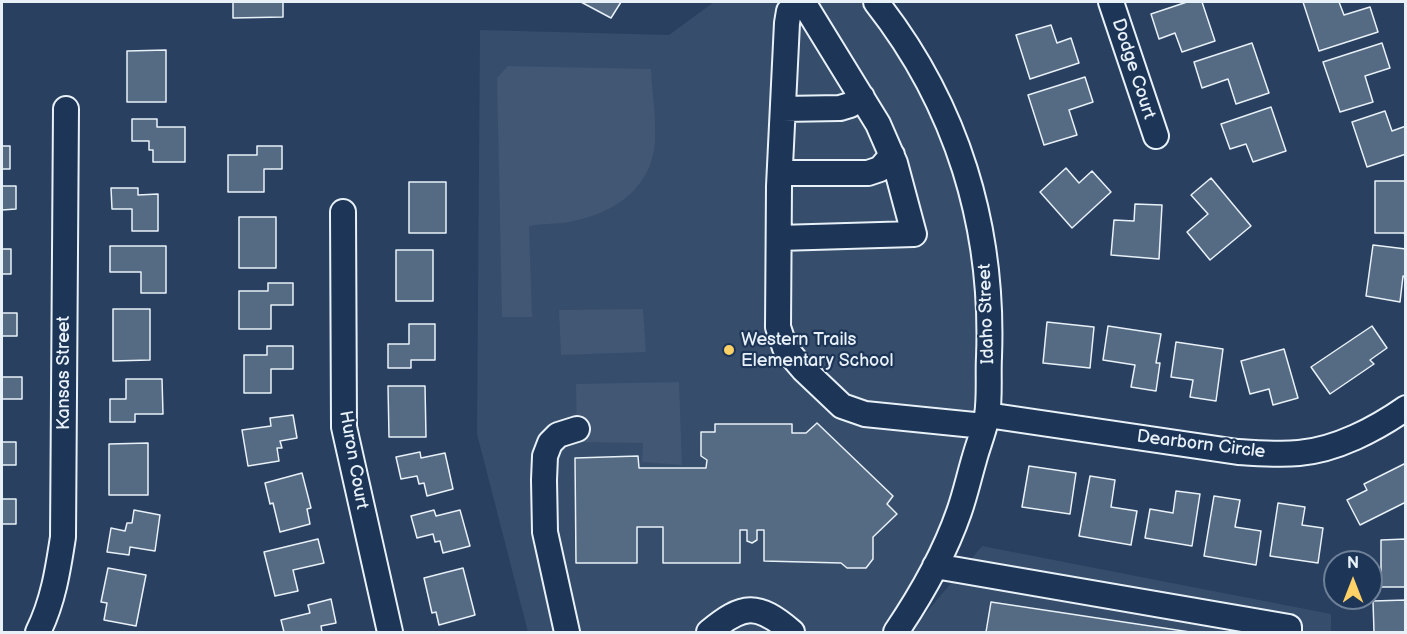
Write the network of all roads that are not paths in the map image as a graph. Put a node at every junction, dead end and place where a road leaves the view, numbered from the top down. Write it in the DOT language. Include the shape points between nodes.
graph roads {
  1 [pos="802,2"];
  2 [pos="876,2"];
  3 [pos="1111,2"];
  4 [pos="862,97"];
  5 [pos="66,109"];
  6 [pos="783,109"];
  7 [pos="1156,136"];
  8 [pos="892,155"];
  9 [pos="780,172"];
  10 [pos="343,212"];
  11 [pos="779,238"];
  12 [pos="1406,408"];
  13 [pos="985,420"];
  14 [pos="577,429"];
  15 [pos="935,566"];
  16 [pos="789,632"];
  17 [pos="38,633"];
  18 [pos="390,633"];
  19 [pos="567,633"];
  20 [pos="709,633"];
  21 [pos="896,633"];
  22 [pos="1289,633"];
  1 -- 4 [label="street"];
  1 -- 6 [label="street, Dearborn Circle" via="789,11"];
  2 -- 13 [label="street, Idaho Street" via="910,49 938,100 965,164 980,222 987,274 990,331"];
  3 -- 7 [label="street, Dodge Court"];
  4 -- 6 [label="street" via="840,108"];
  4 -- 8 [label="street"];
  5 -- 17 [label="street, Kansas Street" via="63,537 56,583"];
  6 -- 9 [label="street, Dearborn Circle"];
  8 -- 9 [label="street" via="880,169 868,173"];
  8 -- 11 [label="street" via="914,234"];
  9 -- 11 [label="street, Dearborn Circle"];
  10 -- 18 [label="street, Huron Court" via="344,427"];
  11 -- 13 [label="street, Dearborn Circle" via="778,327 785,348 842,406 864,414"];
  12 -- 13 [label="street, Dearborn Circle" via="1362,434 1328,446 1273,454"];
  13 -- 15 [label="street, Idaho Street" via="959,512"];
  14 -- 19 [label="street" via="558,435 550,442 545,456 545,532"];
  15 -- 21 [label="street, Idaho Street"];
  15 -- 22 [label="street" via="1289,627"];
  16 -- 20 [label="street" via="765,614 740,611"];
}
